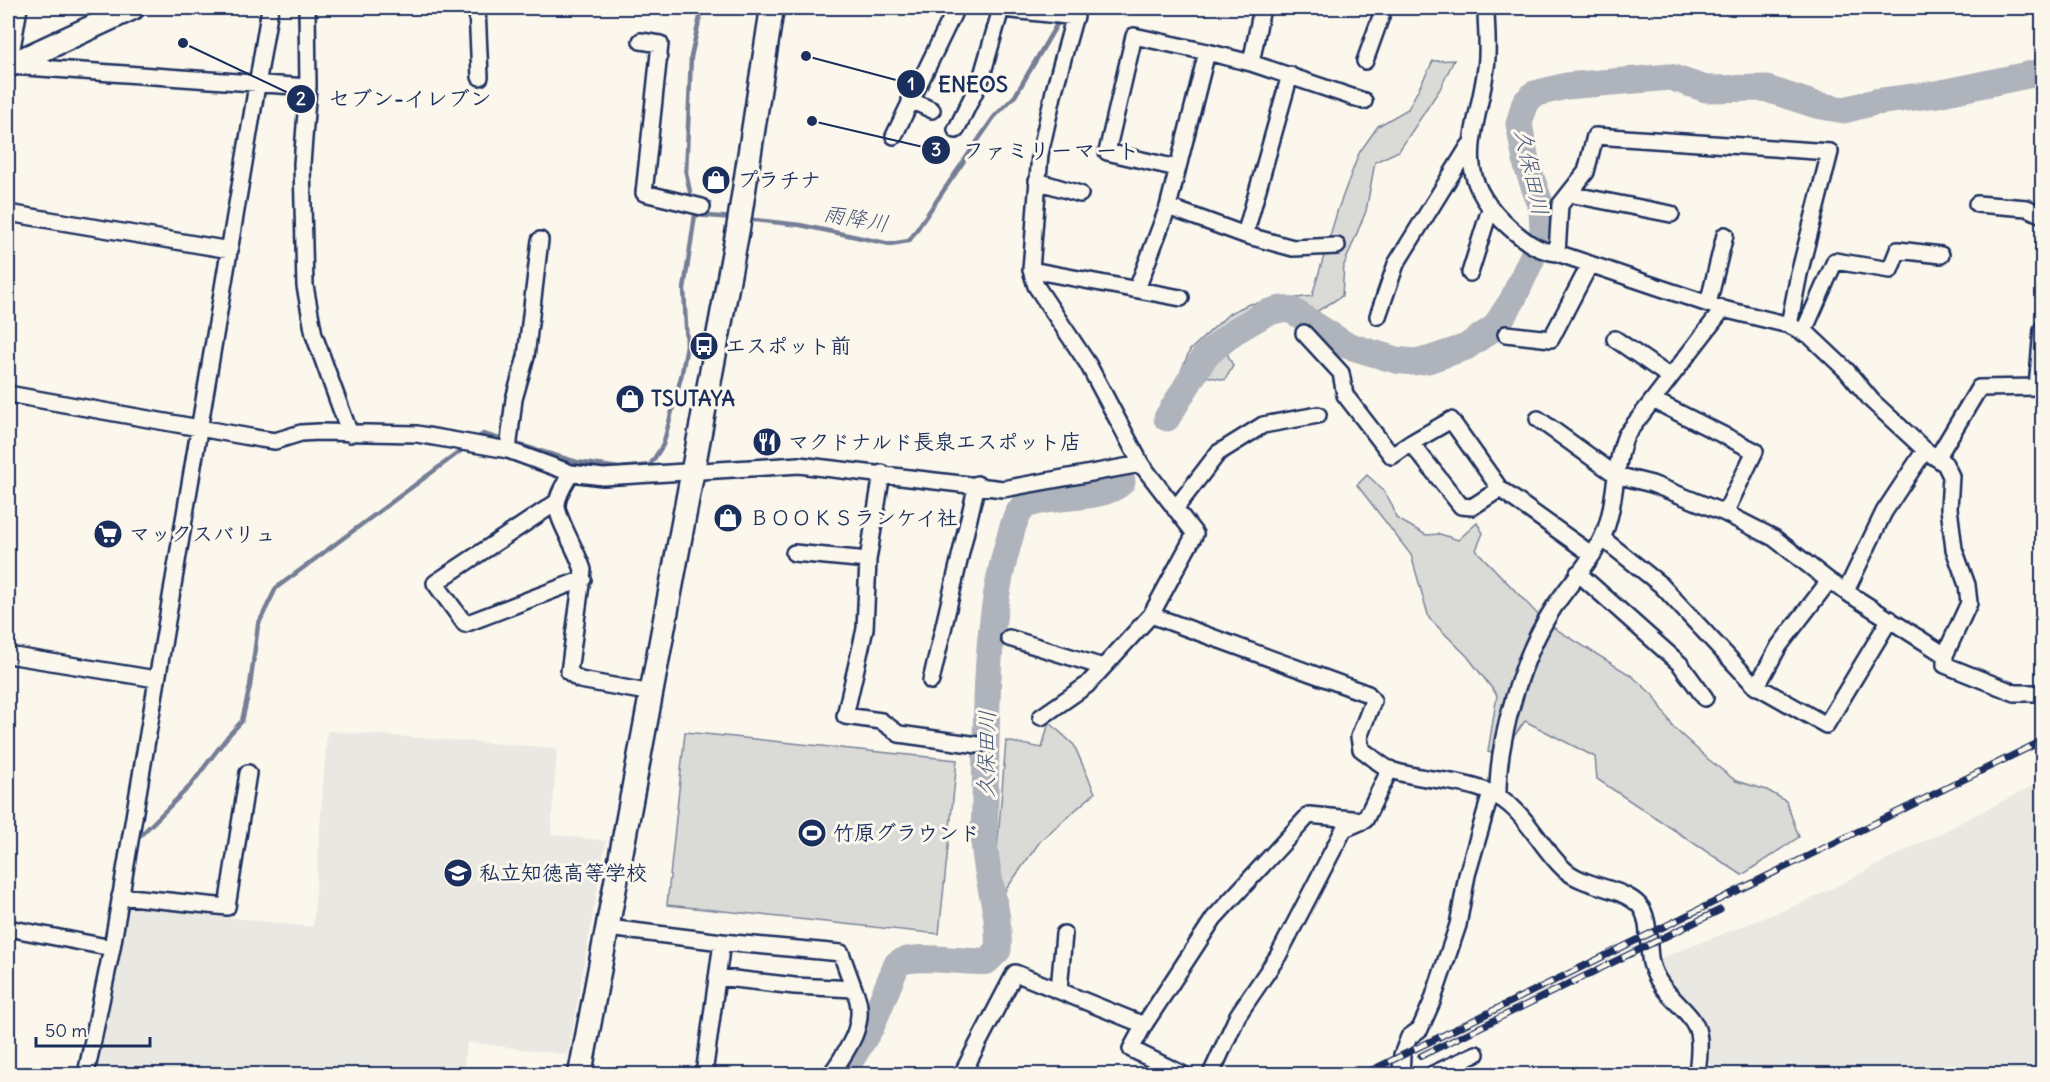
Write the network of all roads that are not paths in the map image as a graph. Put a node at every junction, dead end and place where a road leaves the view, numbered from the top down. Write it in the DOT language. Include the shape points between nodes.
graph roads {
  1 [pos="19,8"];
  2 [pos="133,8"];
  3 [pos="270,8"];
  4 [pos="307,8"];
  5 [pos="477,8"];
  6 [pos="772,8"];
  7 [pos="956,8"];
  8 [pos="997,8"];
  9 [pos="1262,8"];
  10 [pos="1384,8"];
  11 [pos="1486,8"];
  12 [pos="1077,12"];
  13 [pos="641,41"];
  14 [pos="1207,52"];
  15 [pos="1365,61"];
  16 [pos="1251,63"];
  17 [pos="8,68"];
  18 [pos="1290,75"];
  19 [pos="480,77"];
  20 [pos="257,83"];
  21 [pos="308,87"];
  22 [pos="910,100"];
  23 [pos="1364,101"];
  24 [pos="932,110"];
  25 [pos="956,130"];
  26 [pos="894,136"];
  27 [pos="1470,146"];
  28 [pos="1177,168"];
  29 [pos="1037,181"];
  30 [pos="1080,194"];
  31 [pos="1569,194"];
  32 [pos="1977,204"];
  33 [pos="702,207"];
  34 [pos="1168,207"];
  35 [pos="1490,209"];
  36 [pos="8,213"];
  37 [pos="1671,214"];
  38 [pos="2043,215"];
  39 [pos="1245,235"];
  40 [pos="1725,235"];
  41 [pos="540,240"];
  42 [pos="1338,246"];
  43 [pos="230,250"];
  44 [pos="1552,252"];
  45 [pos="1941,255"];
  46 [pos="1590,264"];
  47 [pos="1031,270"];
  48 [pos="1470,273"];
  49 [pos="1137,289"];
  50 [pos="1181,298"];
  51 [pos="1716,307"];
  52 [pos="1378,316"];
  53 [pos="1789,326"];
  54 [pos="2043,330"];
  55 [pos="1304,333"];
  56 [pos="1803,333"];
  57 [pos="1506,334"];
  58 [pos="1615,339"];
  59 [pos="1670,377"];
  60 [pos="8,394"];
  61 [pos="1653,400"];
  62 [pos="1318,415"];
  63 [pos="1538,419"];
  64 [pos="200,429"];
  65 [pos="350,434"];
  66 [pos="1412,443"];
  67 [pos="508,450"];
  68 [pos="1931,454"];
  69 [pos="1141,464"];
  70 [pos="571,473"];
  71 [pos="882,473"];
  72 [pos="694,474"];
  73 [pos="1616,475"];
  74 [pos="977,484"];
  75 [pos="1500,489"];
  76 [pos="557,502"];
  77 [pos="1175,508"];
  78 [pos="1725,513"];
  79 [pos="1602,538"];
  80 [pos="794,553"];
  81 [pos="1591,554"];
  82 [pos="868,560"];
  83 [pos="1578,573"];
  84 [pos="583,579"];
  85 [pos="1829,581"];
  86 [pos="1846,591"];
  87 [pos="1151,615"];
  88 [pos="1890,619"];
  89 [pos="1009,638"];
  90 [pos="8,655"];
  91 [pos="1946,655"];
  92 [pos="1103,668"];
  93 [pos="156,679"];
  94 [pos="931,681"];
  95 [pos="1757,687"];
  96 [pos="652,693"];
  97 [pos="2043,693"];
  98 [pos="1705,698"];
  99 [pos="1041,717"];
  100 [pos="978,745"];
  101 [pos="1390,770"];
  102 [pos="248,773"];
  103 [pos="1494,795"];
  104 [pos="1365,820"];
  105 [pos="120,896"];
  106 [pos="8,928"];
  107 [pos="608,928"];
  108 [pos="1064,934"];
  109 [pos="722,942"];
  110 [pos="112,948"];
  111 [pos="717,977"];
  112 [pos="854,988"];
  113 [pos="1059,990"];
  114 [pos="1143,1025"];
  115 [pos="1476,1054"];
  116 [pos="86,1074"];
  117 [pos="580,1074"];
  118 [pos="704,1074"];
  119 [pos="831,1074"];
  120 [pos="962,1074"];
  121 [pos="1182,1074"];
  122 [pos="1211,1074"];
  123 [pos="1401,1074"];
  124 [pos="1432,1074"];
  125 [pos="1697,1074"];
  1 -- 17 [label="street"];
  2 -- 17 [label="street"];
  3 -- 20 [label="street"];
  4 -- 21 [label="street"];
  5 -- 19 [label="street"];
  6 -- 72 [label="street"];
  7 -- 22 [label="street"];
  8 -- 12 [label="street"];
  8 -- 25 [label="street" via="981,79"];
  9 -- 16 [label="street"];
  10 -- 15 [label="street"];
  11 -- 27 [label="street" via="1486,64"];
  12 -- 29 [label="street" via="1054,91"];
  13 -- 33 [label="street" via="660,44 644,193"];
  14 -- 16 [label="street"];
  14 -- 28 [label="street"];
  14 -- 28 [label="street" via="1134,36 1107,152"];
  16 -- 18 [label="street"];
  17 -- 20 [label="street"];
  18 -- 23 [label="street"];
  18 -- 39 [label="street"];
  20 -- 21 [label="street"];
  20 -- 43 [label="street"];
  21 -- 65 [label="street" via="302,164 306,295 314,335"];
  22 -- 24 [label="street"];
  22 -- 26 [label="street"];
  27 -- 35 [label="street" via="1471,168"];
  27 -- 52 [label="street" via="1396,264"];
  28 -- 34 [label="street"];
  29 -- 30 [label="street"];
  29 -- 47 [label="street"];
  31 -- 37 [label="street"];
  31 -- 44 [label="street" via="1560,205"];
  31 -- 53 [label="street" via="1587,172 1595,136 1830,152"];
  32 -- 38 [label="street" via="2027,208"];
  34 -- 39 [label="street"];
  34 -- 49 [label="street"];
  35 -- 44 [label="street" via="1529,245"];
  35 -- 48 [label="street"];
  36 -- 43 [label="street"];
  39 -- 42 [label="street" via="1293,248"];
  40 -- 51 [label="street"];
  41 -- 67 [label="street" via="526,357 514,399"];
  43 -- 64 [label="street"];
  44 -- 46 [label="street"];
  45 -- 56 [label="street" via="1898,250 1890,270 1835,261"];
  46 -- 51 [label="street"];
  46 -- 57 [label="street" via="1551,339"];
  47 -- 49 [label="street"];
  47 -- 69 [label="street" via="1036,286 1089,364"];
  49 -- 50 [label="street"];
  51 -- 53 [label="street"];
  51 -- 59 [label="street"];
  53 -- 56 [label="street"];
  54 -- 68 [label="street" via="2037,387 1979,388"];
  55 -- 66 [label="street" via="1341,373 1345,395 1392,456"];
  56 -- 68 [label="street"];
  58 -- 59 [label="street"];
  59 -- 61 [label="street"];
  60 -- 64 [label="street"];
  61 -- 73 [label="street" via="1626,435 1618,454"];
  61 -- 78 [label="street" via="1755,451"];
  62 -- 77 [label="street" via="1263,424 1218,453"];
  63 -- 73 [label="street"];
  64 -- 65 [label="street" via="275,441 301,433"];
  64 -- 93 [label="street"];
  65 -- 67 [label="street" via="417,434"];
  66 -- 75 [label="street" via="1461,506 1472,507"];
  66 -- 75 [label="street" via="1451,420"];
  67 -- 70 [label="street"];
  68 -- 86 [label="street" via="1884,512"];
  68 -- 91 [label="street" via="1945,464 1951,477 1953,539 1969,603"];
  69 -- 74 [label="street" via="1003,489"];
  69 -- 77 [label="street"];
  70 -- 72 [label="street" via="628,478"];
  70 -- 76 [label="street"];
  71 -- 72 [label="street" via="799,465"];
  71 -- 74 [label="street"];
  71 -- 82 [label="street"];
  72 -- 96 [label="street"];
  73 -- 78 [label="street" via="1652,484"];
  73 -- 79 [label="street" via="1613,508"];
  74 -- 94 [label="street"];
  75 -- 81 [label="street"];
  76 -- 84 [label="street" via="557,513 579,555"];
  76 -- 84 [label="street" via="435,583 465,624"];
  77 -- 87 [label="street" via="1195,534"];
  78 -- 85 [label="street" via="1774,538"];
  79 -- 81 [label="street"];
  79 -- 95 [label="street" via="1661,585"];
  80 -- 82 [label="street"];
  81 -- 83 [label="street"];
  82 -- 100 [label="street" via="865,629 845,716 881,721 899,734"];
  83 -- 98 [label="street" via="1680,664"];
  83 -- 103 [label="street" via="1552,610 1516,692"];
  84 -- 96 [label="street" via="569,672 579,680"];
  85 -- 86 [label="street"];
  85 -- 95 [label="street" via="1779,646"];
  86 -- 88 [label="street"];
  87 -- 92 [label="street"];
  87 -- 101 [label="street" via="1368,694 1373,700 1359,737 1361,749"];
  88 -- 91 [label="street"];
  88 -- 95 [label="street" via="1826,725"];
  89 -- 92 [label="street"];
  90 -- 93 [label="street"];
  91 -- 97 [label="street" via="1945,665 2015,693"];
  92 -- 99 [label="street" via="1087,685"];
  93 -- 105 [label="street"];
  96 -- 107 [label="street"];
  101 -- 103 [label="street" via="1465,784"];
  101 -- 104 [label="street"];
  102 -- 105 [label="street" via="227,907"];
  103 -- 123 [label="street" via="1432,1002 1420,1029 1409,1037 1402,1055"];
  103 -- 125 [label="street" via="1526,821 1565,871 1627,896 1640,906 1656,978 1693,1020 1699,1034"];
  104 -- 114 [label="street" via="1309,815 1214,918"];
  104 -- 122 [label="street" via="1344,829 1278,956 1238,1015"];
  105 -- 110 [label="street"];
  106 -- 110 [label="street"];
  107 -- 109 [label="street"];
  107 -- 117 [label="street"];
  108 -- 113 [label="street"];
  109 -- 111 [label="street"];
  109 -- 112 [label="street" via="842,953"];
  110 -- 116 [label="street"];
  111 -- 112 [label="street"];
  111 -- 118 [label="street"];
  112 -- 119 [label="street" via="859,1000 858,1027 854,1041"];
  113 -- 114 [label="street"];
  113 -- 120 [label="street" via="1015,973"];
  114 -- 121 [label="street" via="1131,1049"];
  115 -- 124 [label="street"];
}
